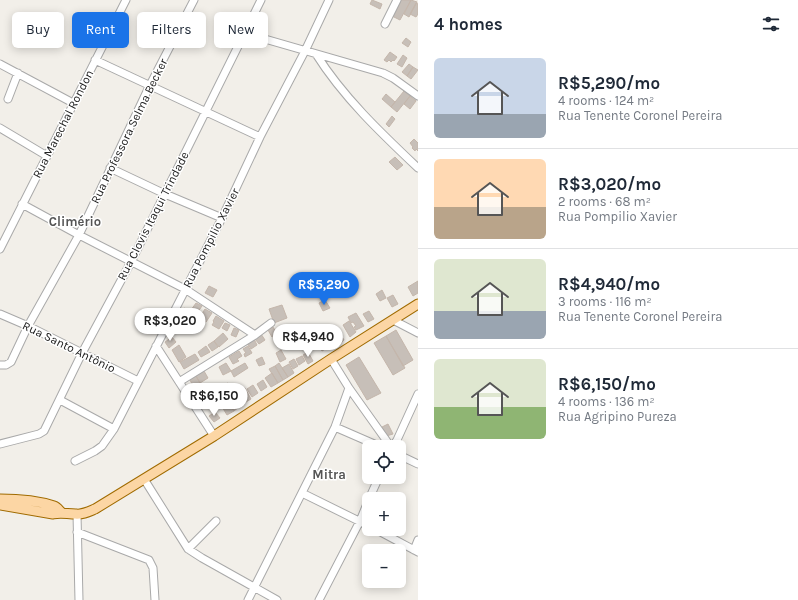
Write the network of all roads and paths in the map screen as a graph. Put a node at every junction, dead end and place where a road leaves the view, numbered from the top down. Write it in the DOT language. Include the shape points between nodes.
graph roads {
  1 [pos="126,0"];
  2 [pos="194,0"];
  3 [pos="261,0"];
  4 [pos="329,0"];
  5 [pos="397,0"];
  6 [pos="255,12"];
  7 [pos="386,24"];
  8 [pos="268,40"];
  9 [pos="237,48"];
  10 [pos="304,51"];
  11 [pos="316,54"];
  12 [pos="95,60"];
  13 [pos="0,64"];
  14 [pos="18,73"];
  15 [pos="150,85"];
  16 [pos="418,96"];
  17 [pos="8,99"];
  18 [pos="74,103"];
  19 [pos="206,112"];
  20 [pos="0,128"];
  21 [pos="260,137"];
  22 [pos="47,156"];
  23 [pos="110,168"];
  24 [pos="418,168"];
  25 [pos="165,194"];
  26 [pos="22,204"];
  27 [pos="222,218"];
  28 [pos="0,232"];
  29 [pos="79,235"];
  30 [pos="6,237"];
  31 [pos="0,249"];
  32 [pos="131,262"];
  33 [pos="185,289"];
  34 [pos="418,304"];
  35 [pos="0,314"];
  36 [pos="394,320"];
  37 [pos="271,323"];
  38 [pos="28,326"];
  39 [pos="418,333"];
  40 [pos="255,335"];
  41 [pos="156,346"];
  42 [pos="82,353"];
  43 [pos="331,359"];
  44 [pos="3,365"];
  45 [pos="138,381"];
  46 [pos="179,382"];
  47 [pos="349,388"];
  48 [pos="418,394"];
  49 [pos="60,400"];
  50 [pos="335,427"];
  51 [pos="114,430"];
  52 [pos="214,436"];
  53 [pos="365,440"];
  54 [pos="387,440"];
  55 [pos="397,440"];
  56 [pos="0,444"];
  57 [pos="406,458"];
  58 [pos="75,461"];
  59 [pos="418,464"];
  60 [pos="144,479"];
  61 [pos="302,493"];
  62 [pos="0,499"];
  63 [pos="0,505"];
  64 [pos="61,512"];
  65 [pos="77,514"];
  66 [pos="362,516"];
  67 [pos="216,521"];
  68 [pos="360,521"];
  69 [pos="77,532"];
  70 [pos="388,536"];
  71 [pos="418,540"];
  72 [pos="188,549"];
  73 [pos="416,551"];
  74 [pos="254,588"];
  75 [pos="79,600"];
  76 [pos="155,600"];
  77 [pos="248,600"];
  78 [pos="277,600"];
  79 [pos="319,600"];
  1 -- 12 [label="street, Rua Marechal Rondon"];
  2 -- 15 [label="street, Rua Professora Selma Becker"];
  3 -- 6 [label="street, Rua Clovis Itaqui Trindade"];
  4 -- 10 [label="street, Rua Pompilio Xavier"];
  5 -- 7 [label="street"];
  8 -- 10 [label="street"];
  9 -- 19 [label="street, Rua Clovis Itaqui Trindade"];
  10 -- 11 [label="street"];
  10 -- 21 [label="street, Rua Pompilio Xavier"];
  11 -- 16 [label="street" via="383,73"];
  11 -- 24 [label="street" via="370,122"];
  12 -- 15 [label="street"];
  12 -- 18 [label="street, Rua Marechal Rondon"];
  13 -- 14 [label="street"];
  14 -- 17 [label="street"];
  14 -- 18 [label="street"];
  15 -- 19 [label="street"];
  15 -- 23 [label="street, Rua Professora Selma Becker"];
  18 -- 22 [label="street, Rua Marechal Rondon"];
  19 -- 21 [label="street"];
  19 -- 25 [label="street, Rua Clovis Itaqui Trindade"];
  20 -- 22 [label="street"];
  21 -- 27 [label="street, Rua Pompilio Xavier"];
  22 -- 26 [label="street, Rua Marechal Rondon"];
  23 -- 25 [label="street"];
  23 -- 29 [label="street, Rua Professora Selma Becker"];
  25 -- 27 [label="street"];
  25 -- 32 [label="street, Rua Clovis Itaqui Trindade"];
  26 -- 29 [label="street"];
  26 -- 30 [label="street, Rua Marechal Rondon"];
  27 -- 33 [label="street, Rua Pompilio Xavier"];
  28 -- 30 [label="street"];
  29 -- 32 [label="street"];
  29 -- 38 [label="street, Rua Professora Selma Becker"];
  30 -- 31 [label="street, Rua Marechal Rondon"];
  32 -- 33 [label="street"];
  32 -- 42 [label="street, Rua Clovis Itaqui Trindade"];
  33 -- 40 [label="street"];
  33 -- 41 [label="street, Rua Pompilio Xavier"];
  34 -- 36 [label="main road"];
  35 -- 38 [label="street, Rua Santo Antônio"];
  36 -- 39 [label="street"];
  36 -- 43 [label="main road"];
  37 -- 40 [label="street"];
  38 -- 42 [label="street, Rua Santo Antônio"];
  38 -- 44 [label="street, Rua Professora Selma Becker" via="11,362"];
  40 -- 46 [label="street"];
  41 -- 45 [label="street, Rua Pompilio Xavier"];
  41 -- 46 [label="street"];
  42 -- 45 [label="street, Rua Santo Antônio"];
  42 -- 49 [label="street, Rua Clovis Itaqui Trindade"];
  43 -- 47 [label="street"];
  43 -- 52 [label="main road"];
  45 -- 51 [label="street, Rua Pompilio Xavier"];
  46 -- 52 [label="street"];
  47 -- 50 [label="street"];
  47 -- 54 [label="street"];
  48 -- 55 [label="street"];
  49 -- 51 [label="street"];
  49 -- 56 [label="street, Rua Clovis Itaqui Trindade" via="44,431"];
  50 -- 53 [label="street"];
  50 -- 61 [label="street"];
  51 -- 58 [label="street, Rua Pompilio Xavier" via="102,446"];
  52 -- 60 [label="main road"];
  57 -- 59 [label="street"];
  60 -- 65 [label="main road" via="95,509"];
  60 -- 72 [label="street"];
  61 -- 68 [label="street"];
  61 -- 74 [label="street"];
  62 -- 64 [label="main road" via="50,505"];
  63 -- 64 [label="main road" via="53,514"];
  64 -- 65 [label="main road"];
  65 -- 69 [label="street"];
  66 -- 68 [label="street"];
  67 -- 72 [label="street"];
  68 -- 79 [label="street"];
  69 -- 75 [label="street"];
  69 -- 76 [label="street" via="149,560 153,568"];
  70 -- 73 [label="street"];
  71 -- 73 [label="street"];
  72 -- 74 [label="street"];
  74 -- 77 [label="street"];
  74 -- 78 [label="street"];
}
